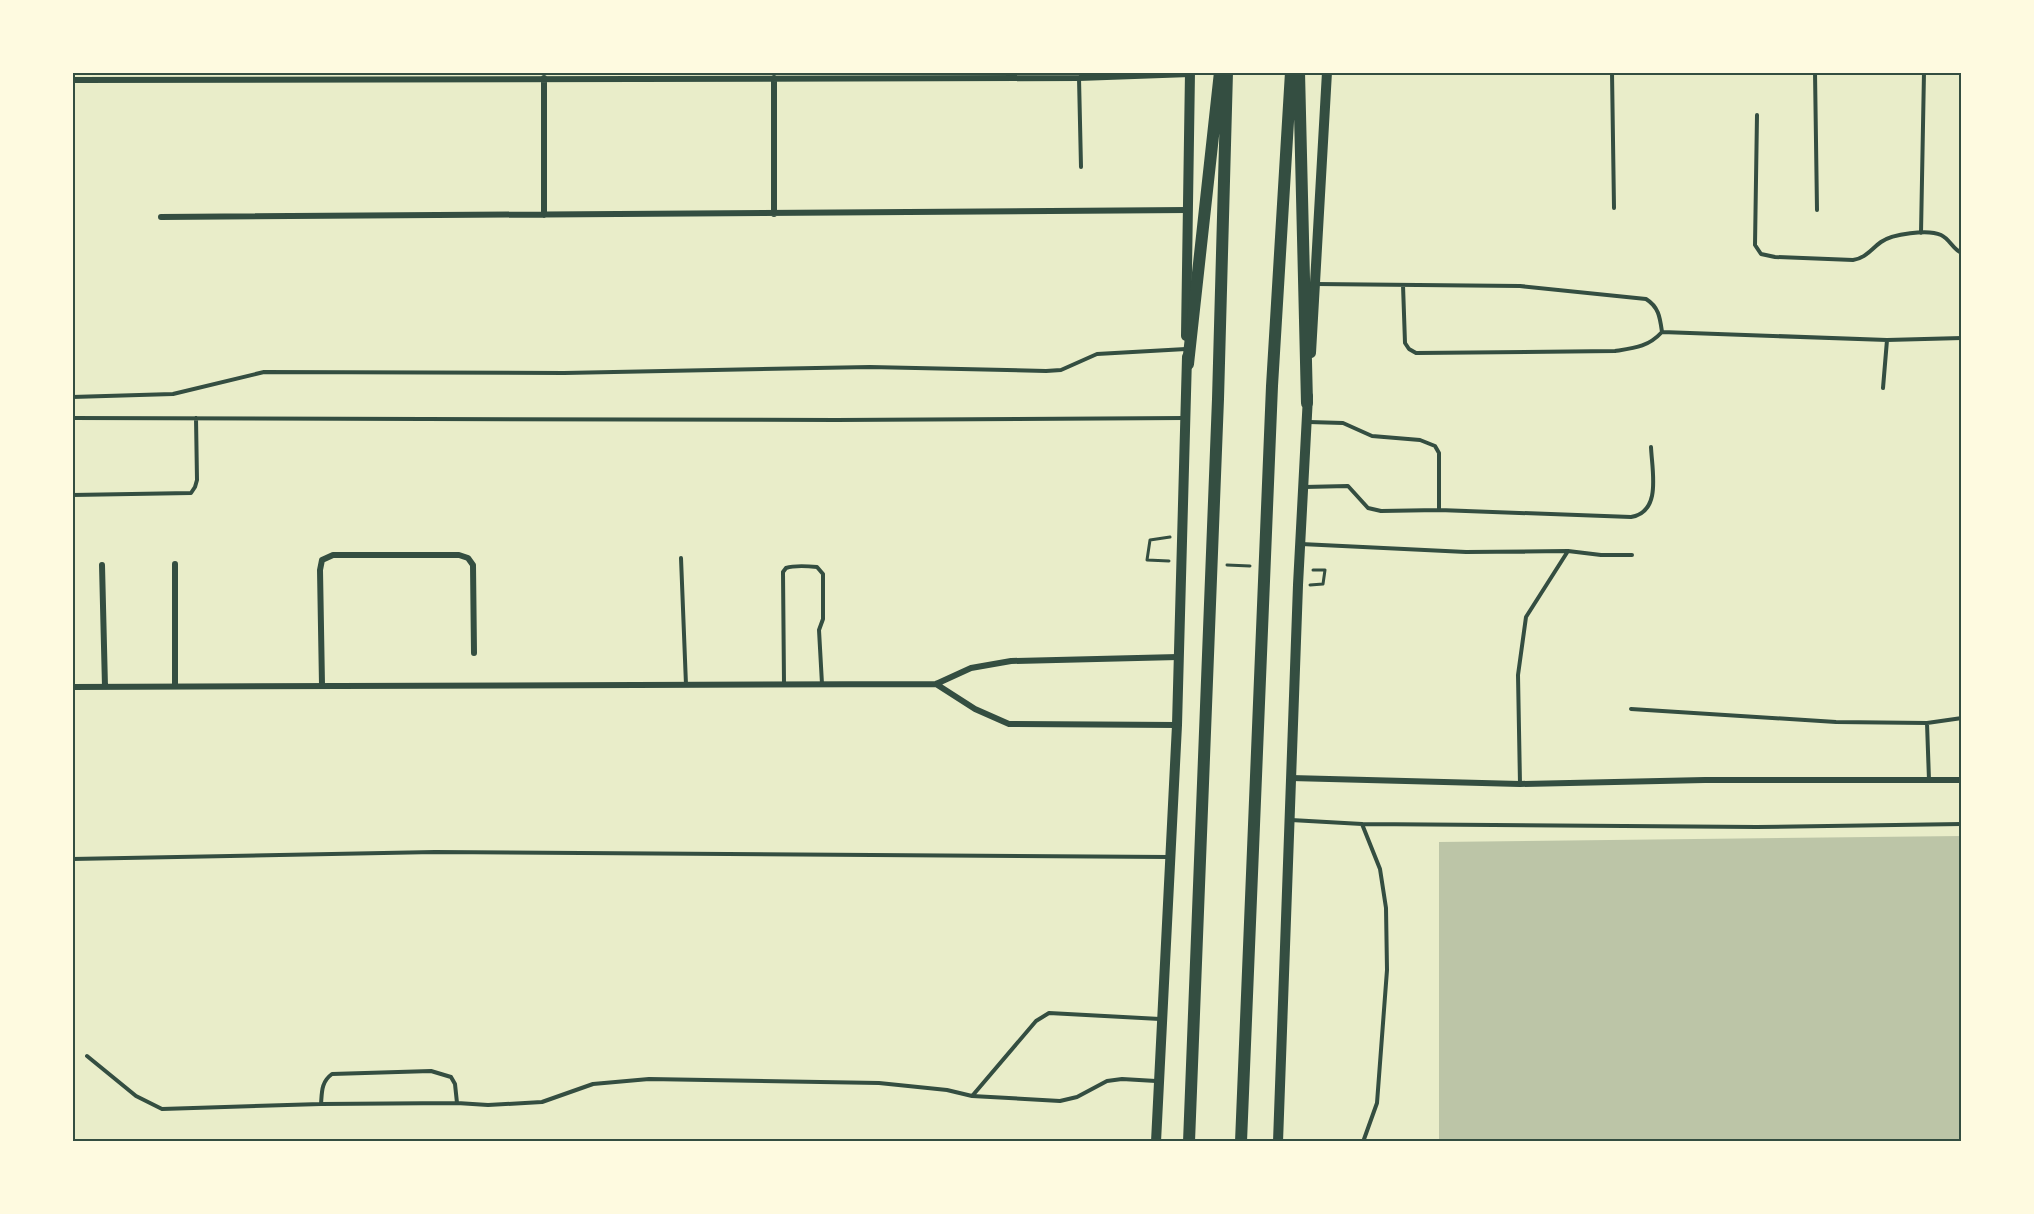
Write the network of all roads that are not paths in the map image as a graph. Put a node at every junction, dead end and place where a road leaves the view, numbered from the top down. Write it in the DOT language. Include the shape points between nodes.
graph roads {
  1 [pos="1220,72"];
  2 [pos="1227,72"];
  3 [pos="1291,72"];
  4 [pos="1299,72"];
  5 [pos="1327,72"];
  6 [pos="1612,72"];
  7 [pos="1815,72"];
  8 [pos="1924,72"];
  9 [pos="1190,73"];
  10 [pos="565,75"];
  11 [pos="543,78"];
  12 [pos="774,78"];
  13 [pos="1079,78"];
  14 [pos="72,80"];
  15 [pos="1757,115"];
  16 [pos="1081,166"];
  17 [pos="1614,208"];
  18 [pos="1188,210"];
  19 [pos="1817,210"];
  20 [pos="774,214"];
  21 [pos="544,215"];
  22 [pos="161,217"];
  23 [pos="1921,233"];
  24 [pos="1962,253"];
  25 [pos="1315,284"];
  26 [pos="1403,285"];
  27 [pos="1662,332"];
  28 [pos="1962,338"];
  29 [pos="1887,340"];
  30 [pos="1186,349"];
  31 [pos="1188,363"];
  32 [pos="1883,388"];
  33 [pos="72,397"];
  34 [pos="1307,403"];
  35 [pos="72,418"];
  36 [pos="196,418"];
  37 [pos="1185,418"];
  38 [pos="1306,422"];
  39 [pos="1651,447"];
  40 [pos="1303,487"];
  41 [pos="72,495"];
  42 [pos="1439,510"];
  43 [pos="1300,544"];
  44 [pos="1568,551"];
  45 [pos="1632,555"];
  46 [pos="681,558"];
  47 [pos="175,564"];
  48 [pos="102,565"];
  49 [pos="474,653"];
  50 [pos="1178,657"];
  51 [pos="784,684"];
  52 [pos="822,684"];
  53 [pos="936,684"];
  54 [pos="322,685"];
  55 [pos="686,685"];
  56 [pos="175,686"];
  57 [pos="72,687"];
  58 [pos="105,687"];
  59 [pos="1631,709"];
  60 [pos="1962,718"];
  61 [pos="1928,723"];
  62 [pos="1177,725"];
  63 [pos="1291,778"];
  64 [pos="1929,780"];
  65 [pos="1962,780"];
  66 [pos="1520,784"];
  67 [pos="1291,820"];
  68 [pos="1362,824"];
  69 [pos="1962,824"];
  70 [pos="1169,857"];
  71 [pos="72,858"];
  72 [pos="1161,1019"];
  73 [pos="87,1056"];
  74 [pos="1160,1081"];
  75 [pos="972,1095"];
  76 [pos="457,1103"];
  77 [pos="321,1104"];
  78 [pos="1156,1142"];
  79 [pos="1189,1142"];
  80 [pos="1241,1142"];
  81 [pos="1278,1142"];
  82 [pos="1363,1142"];
  1 -- 31 [label="highway"];
  2 -- 79 [label="highway"];
  3 -- 80 [label="highway" via="1271,398"];
  4 -- 34 [label="highway"];
  5 -- 25 [label="main road"];
  6 -- 17 [label="lane"];
  7 -- 19 [label="lane"];
  8 -- 23 [label="lane"];
  9 -- 13 [label="street"];
  9 -- 18 [label="main road"];
  10 -- 11 [label="street"];
  10 -- 12 [label="street"];
  11 -- 14 [label="street"];
  11 -- 21 [label="street"];
  12 -- 13 [label="street"];
  12 -- 20 [label="street"];
  13 -- 16 [label="lane"];
  15 -- 23 [label="lane" via="1755,245 1761,254 1862,258 1893,236"];
  18 -- 20 [label="street"];
  18 -- 30 [label="main road"];
  20 -- 21 [label="street"];
  21 -- 22 [label="street"];
  23 -- 24 [label="lane" via="1941,235"];
  25 -- 26 [label="lane"];
  25 -- 34 [label="main road"];
  26 -- 27 [label="lane" via="1520,286 1646,298 1659,313"];
  26 -- 27 [label="lane" via="1405,343 1416,353 1615,351 1653,342"];
  27 -- 29 [label="lane"];
  28 -- 29 [label="lane"];
  29 -- 32 [label="lane"];
  30 -- 31 [label="main road"];
  30 -- 33 [label="lane" via="1097,354 1061,370 1046,371 870,367 564,373 264,372 173,394"];
  31 -- 37 [label="main road"];
  34 -- 38 [label="main road"];
  35 -- 36 [label="lane"];
  36 -- 37 [label="lane"];
  36 -- 41 [label="lane" via="197,480 191,493"];
  37 -- 50 [label="main road"];
  38 -- 40 [label="main road"];
  38 -- 42 [label="lane" via="1343,423 1372,436 1420,440 1435,446 1439,453"];
  39 -- 42 [label="lane" via="1653,496 1640,515"];
  40 -- 42 [label="lane" via="1348,486 1368,508 1381,511"];
  40 -- 43 [label="main road"];
  43 -- 44 [label="lane" via="1466,552"];
  43 -- 63 [label="main road"];
  44 -- 45 [label="lane"];
  44 -- 66 [label="lane" via="1526,617 1518,675"];
  46 -- 55 [label="lane"];
  47 -- 56 [label="street"];
  48 -- 58 [label="street"];
  49 -- 54 [label="street" via="473,565 468,558 333,555 322,560 320,570"];
  50 -- 53 [label="street" via="1011,661 971,668"];
  50 -- 62 [label="main road"];
  51 -- 52 [label="street"];
  51 -- 52 [label="lane" via="783,572 790,566 817,567 823,574 823,619 819,630"];
  51 -- 55 [label="street"];
  52 -- 53 [label="street"];
  53 -- 62 [label="street" via="975,709 1009,724"];
  54 -- 55 [label="street"];
  54 -- 56 [label="street"];
  56 -- 58 [label="street"];
  57 -- 58 [label="street"];
  59 -- 61 [label="lane" via="1836,722"];
  60 -- 61 [label="lane"];
  61 -- 64 [label="lane"];
  62 -- 70 [label="main road"];
  63 -- 66 [label="street"];
  63 -- 67 [label="main road"];
  64 -- 65 [label="street"];
  64 -- 66 [label="street"];
  67 -- 68 [label="lane"];
  67 -- 81 [label="main road"];
  68 -- 69 [label="lane"];
  68 -- 82 [label="lane" via="1380,869 1386,908 1387,970 1377,1103"];
  70 -- 71 [label="lane" via="435,852"];
  70 -- 72 [label="main road"];
  72 -- 74 [label="main road"];
  72 -- 75 [label="lane" via="1049,1013 1036,1020"];
  73 -- 77 [label="lane" via="136,1095 162,1109"];
  74 -- 75 [label="lane" via="1107,1081 1060,1101"];
  74 -- 78 [label="main road"];
  75 -- 76 [label="lane" via="879,1083 649,1079 592,1084 542,1102"];
  76 -- 77 [label="lane"];
  76 -- 77 [label="lane" via="451,1077 431,1071 332,1074 322,1087"];
}
